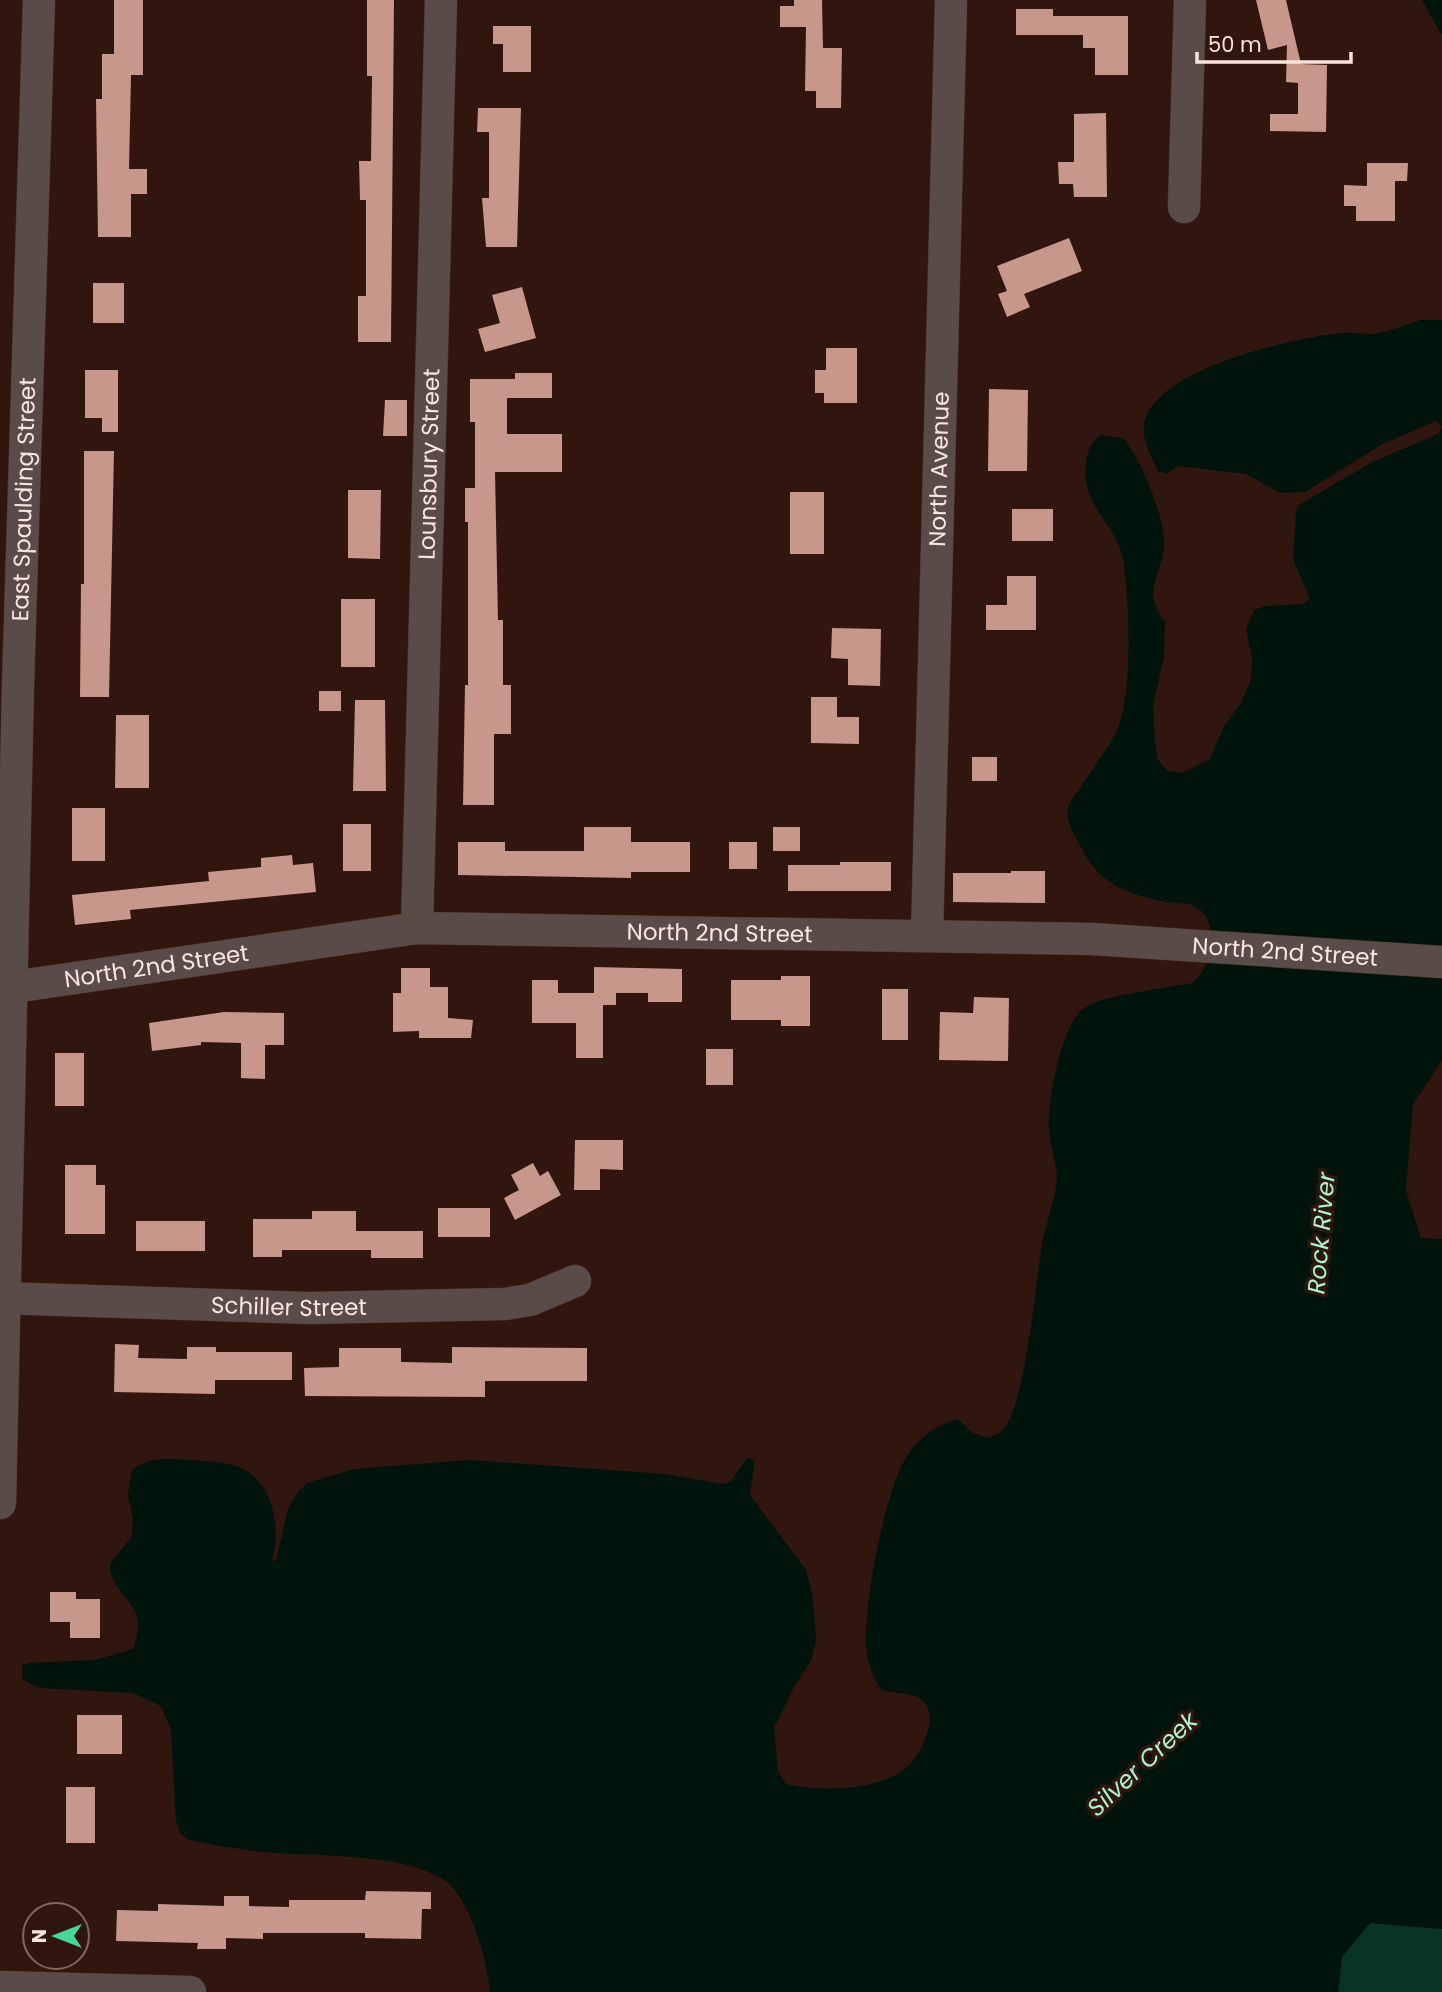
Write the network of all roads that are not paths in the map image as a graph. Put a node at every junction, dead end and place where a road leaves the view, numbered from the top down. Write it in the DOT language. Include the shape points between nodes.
graph roads {
  1 [pos="39,0"];
  2 [pos="441,0"];
  3 [pos="951,0"];
  4 [pos="1190,0"];
  5 [pos="1184,207"];
  6 [pos="9,686"];
  7 [pos="417,928"];
  8 [pos="927,936"];
  9 [pos="1442,962"];
  10 [pos="6,988"];
  11 [pos="575,1281"];
  12 [pos="2,1298"];
  13 [pos="0,1503"];
  14 [pos="0,1987"];
  15 [pos="190,1992"];
  1 -- 6 [label="street, East Spaulding Street"];
  2 -- 7 [label="street, Lounsbury Street"];
  3 -- 8 [label="street, North Avenue"];
  4 -- 5 [label="street"];
  6 -- 10 [label="street, East Spaulding Street"];
  7 -- 8 [label="street, North 2nd Street"];
  7 -- 10 [label="street, North 2nd Street"];
  8 -- 9 [label="street, North 2nd Street" via="1092,939"];
  10 -- 12 [label="street, East Spaulding Street"];
  11 -- 12 [label="street, Schiller Street" via="530,1300 505,1304 310,1308"];
  12 -- 13 [label="street, East Spaulding Street"];
  14 -- 15 [label="street"];
}
